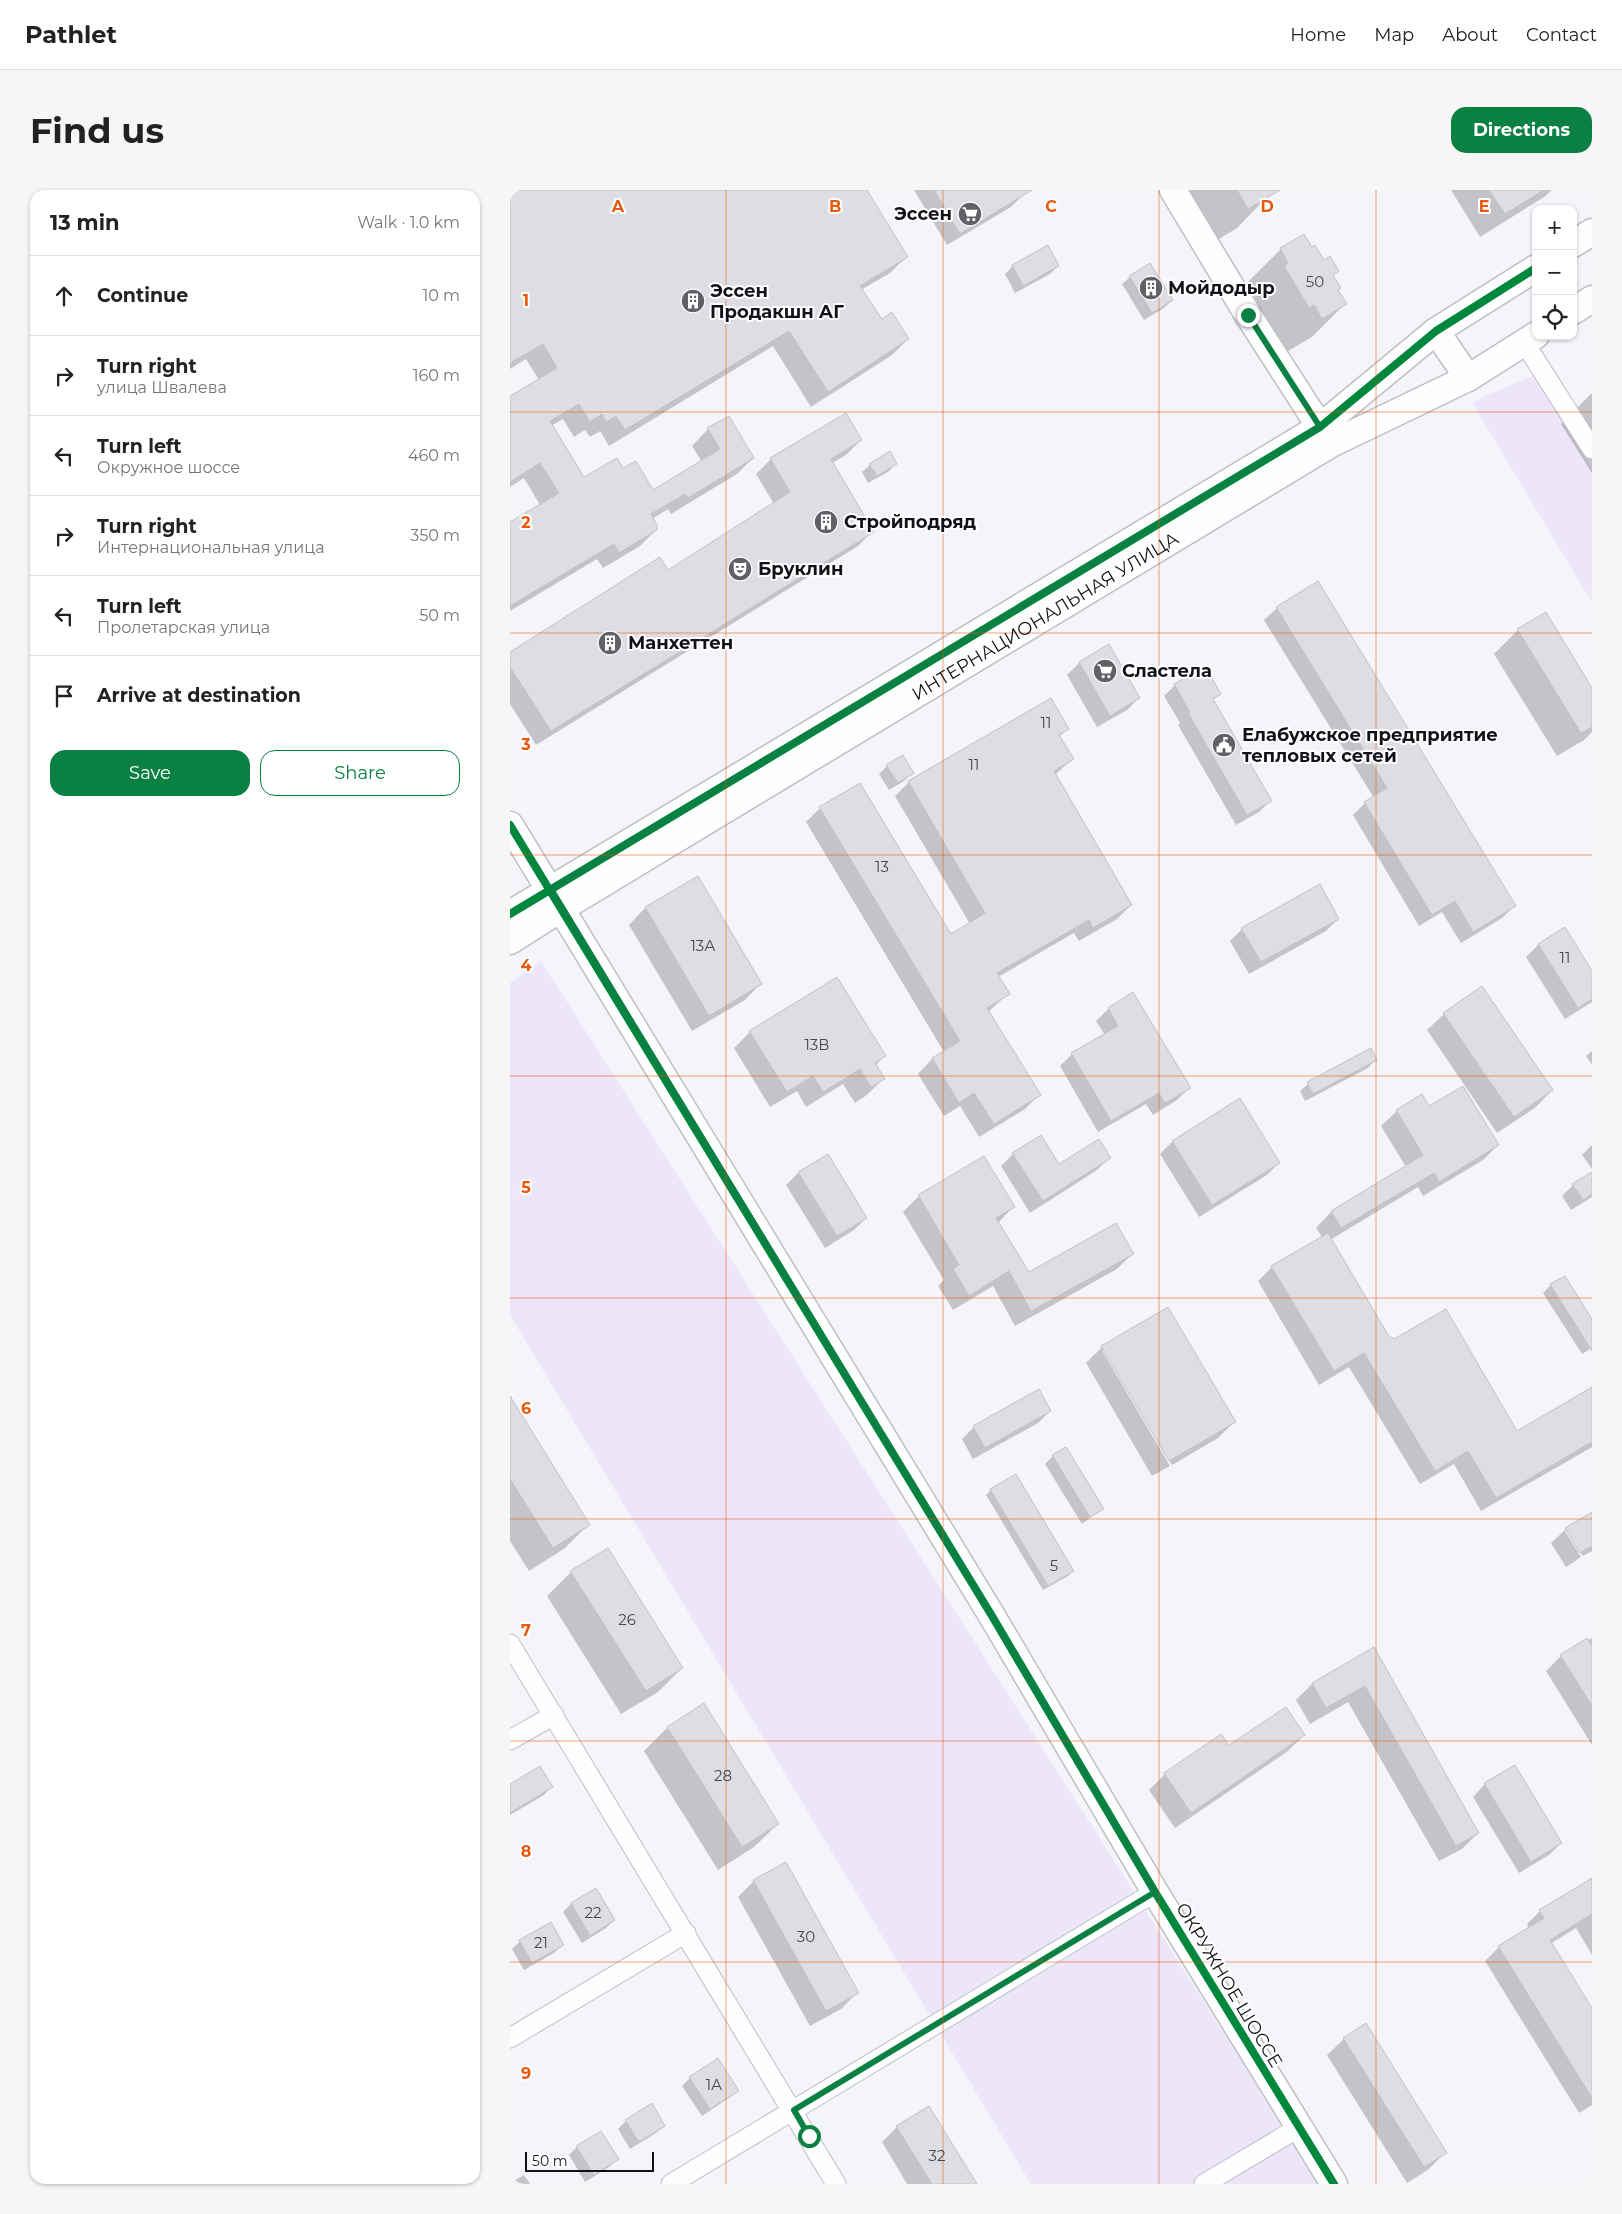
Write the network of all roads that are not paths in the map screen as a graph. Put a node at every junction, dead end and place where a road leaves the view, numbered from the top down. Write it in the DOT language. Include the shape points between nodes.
graph roads {
  1 [pos="1173,190"];
  2 [pos="1592,232"];
  3 [pos="1577,241"];
  4 [pos="1532,271"];
  5 [pos="1592,299"];
  6 [pos="1577,308"];
  7 [pos="1436,331"];
  8 [pos="1530,339"];
  9 [pos="1468,378"];
  10 [pos="1325,435"];
  11 [pos="1592,449"];
  12 [pos="510,825"];
  13 [pos="556,898"];
  14 [pos="510,914"];
  15 [pos="510,941"];
  16 [pos="510,1644"];
  17 [pos="554,1715"];
  18 [pos="510,1740"];
  19 [pos="1155,1892"];
  20 [pos="686,1932"];
  21 [pos="510,2038"];
  22 [pos="794,2110"];
  23 [pos="1298,2128"];
  24 [pos="671,2184"];
  25 [pos="836,2184"];
  26 [pos="1204,2184"];
  27 [pos="1334,2184"];
  1 -- 10 [label="street"];
  2 -- 3 [label="street"];
  4 -- 7 [label="street, ИНТЕРНАЦИОНАЛЬНАЯ УЛИЦА"];
  5 -- 6 [label="street"];
  7 -- 9 [label="street"];
  7 -- 10 [label="street, ИНТЕРНАЦИОНАЛЬНАЯ УЛИЦА"];
  8 -- 9 [label="street, ИНТЕРНАЦИОНАЛЬНАЯ УЛИЦА"];
  8 -- 11 [label="street"];
  9 -- 10 [label="street, ИНТЕРНАЦИОНАЛЬНАЯ УЛИЦА"];
  10 -- 13 [label="street, ИНТЕРНАЦИОНАЛЬНАЯ УЛИЦА"];
  12 -- 13 [label="street, ОКРУЖНОЕ ШОССЕ"];
  13 -- 14 [label="street"];
  13 -- 15 [label="street"];
  13 -- 19 [label="street, ОКРУЖНОЕ ШОССЕ" via="992,1616"];
  16 -- 17 [label="street"];
  17 -- 18 [label="street"];
  17 -- 20 [label="street"];
  19 -- 22 [label="street"];
  19 -- 23 [label="street, ОКРУЖНОЕ ШОССЕ"];
  20 -- 21 [label="street"];
  20 -- 22 [label="street"];
  22 -- 24 [label="street"];
  22 -- 25 [label="street"];
  23 -- 26 [label="street"];
  23 -- 27 [label="street, ОКРУЖНОЕ ШОССЕ"];
}
